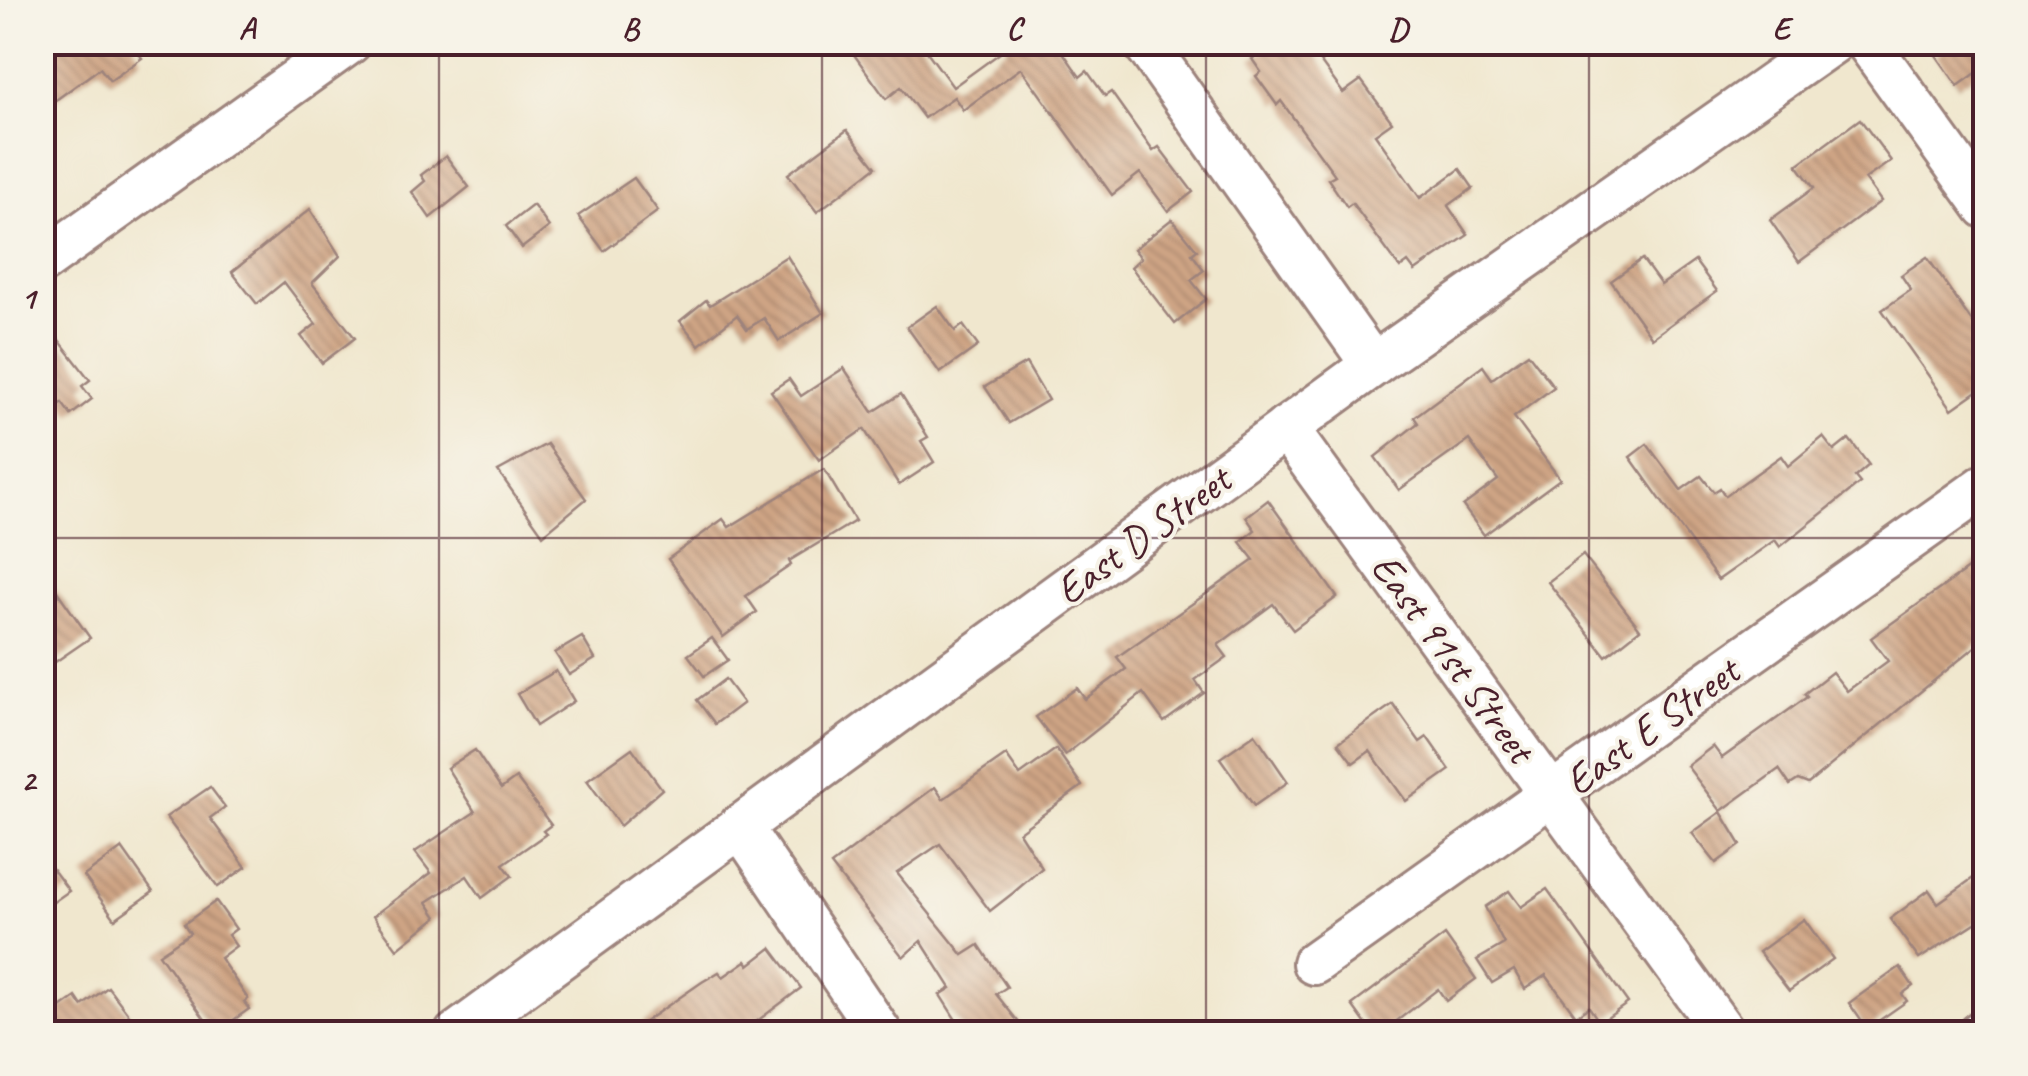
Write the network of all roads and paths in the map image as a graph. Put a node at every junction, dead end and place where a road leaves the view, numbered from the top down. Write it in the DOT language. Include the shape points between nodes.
graph roads {
  1 [pos="350,42"];
  2 [pos="1144,42"];
  3 [pos="1833,42"];
  4 [pos="1866,42"];
  5 [pos="1986,207"];
  6 [pos="42,262"];
  7 [pos="1373,366"];
  8 [pos="1286,428"];
  9 [pos="1986,485"];
  10 [pos="1555,795"];
  11 [pos="740,826"];
  12 [pos="1314,963"];
  13 [pos="1986,1029"];
  14 [pos="456,1034"];
  15 [pos="881,1034"];
  16 [pos="1725,1034"];
  17 [pos="1979,1034"];
  1 -- 6 [label="street"];
  2 -- 7 [label="street"];
  3 -- 7 [label="street, East D Street"];
  4 -- 5 [label="street"];
  7 -- 8 [label="street, East D Street"];
  8 -- 10 [label="street, East 91st Street"];
  8 -- 11 [label="street, East D Street"];
  9 -- 10 [label="street, East E Street"];
  10 -- 12 [label="street, East E Street"];
  10 -- 16 [label="street, East 91st Street"];
  11 -- 14 [label="street, East D Street"];
  11 -- 15 [label="street"];
  13 -- 17 [label="street"];
}
